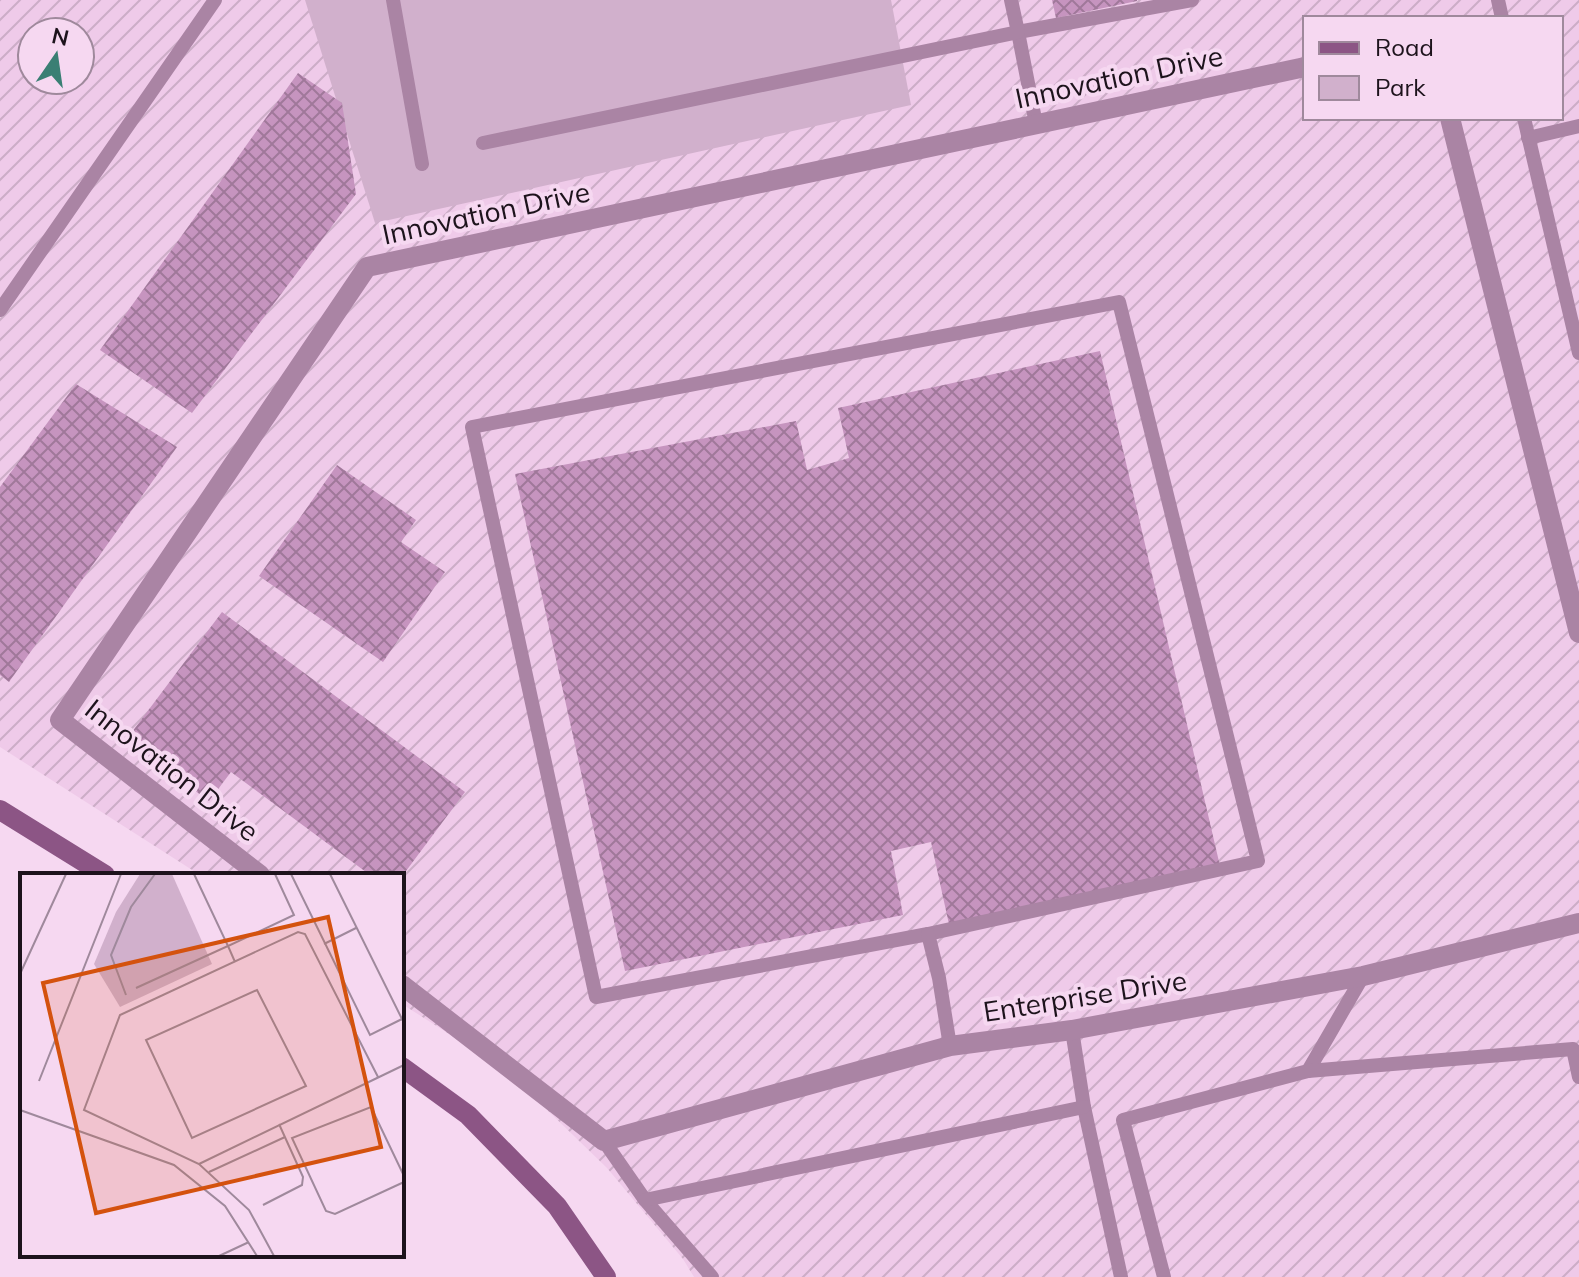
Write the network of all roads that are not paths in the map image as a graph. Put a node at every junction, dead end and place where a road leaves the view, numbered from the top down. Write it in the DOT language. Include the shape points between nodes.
graph roads {
  1 [pos="215,0"];
  2 [pos="393,0"];
  3 [pos="1011,0"];
  4 [pos="1192,0"];
  5 [pos="1018,32"];
  6 [pos="1303,67"];
  7 [pos="1451,120"];
  8 [pos="1524,120"];
  9 [pos="1036,124"];
  10 [pos="1579,126"];
  11 [pos="1528,138"];
  12 [pos="483,143"];
  13 [pos="422,164"];
  14 [pos="0,310"];
  15 [pos="1579,353"];
  16 [pos="1579,633"];
  17 [pos="0,810"];
  18 [pos="102,873"];
  19 [pos="257,873"];
  20 [pos="1579,923"];
  21 [pos="928,934"];
  22 [pos="1363,976"];
  23 [pos="404,987"];
  24 [pos="1072,1030"];
  25 [pos="950,1046"];
  26 [pos="404,1068"];
  27 [pos="1308,1071"];
  28 [pos="1579,1077"];
  29 [pos="1084,1107"];
  30 [pos="604,1141"];
  31 [pos="645,1200"];
  32 [pos="606,1277"];
  33 [pos="712,1277"];
  34 [pos="1121,1277"];
  35 [pos="1164,1277"];
  1 -- 14 [label="lane"];
  2 -- 13 [label="lane"];
  3 -- 5 [label="lane"];
  4 -- 5 [label="lane"];
  5 -- 9 [label="lane"];
  5 -- 12 [label="lane"];
  6 -- 9 [label="street, Innovation Drive"];
  7 -- 16 [label="street"];
  8 -- 11 [label="lane"];
  9 -- 19 [label="street, Innovation Drive" via="367,267 60,720"];
  10 -- 11 [label="lane"];
  11 -- 15 [label="lane"];
  17 -- 18 [label="street"];
  20 -- 22 [label="street, Enterprise Drive"];
  21 -- 21 [label="lane" via="1258,861 1119,302 472,427 596,997"];
  21 -- 25 [label="lane"];
  22 -- 24 [label="street, Enterprise Drive"];
  22 -- 27 [label="lane"];
  23 -- 30 [label="street"];
  24 -- 25 [label="street, Enterprise Drive"];
  24 -- 29 [label="lane"];
  25 -- 30 [label="street, Enterprise Drive"];
  26 -- 32 [label="street" via="468,1115 557,1206"];
  27 -- 28 [label="lane" via="1573,1049"];
  27 -- 35 [label="lane" via="1123,1120"];
  29 -- 31 [label="lane"];
  29 -- 34 [label="lane"];
  30 -- 31 [label="lane"];
  31 -- 33 [label="lane"];
}
